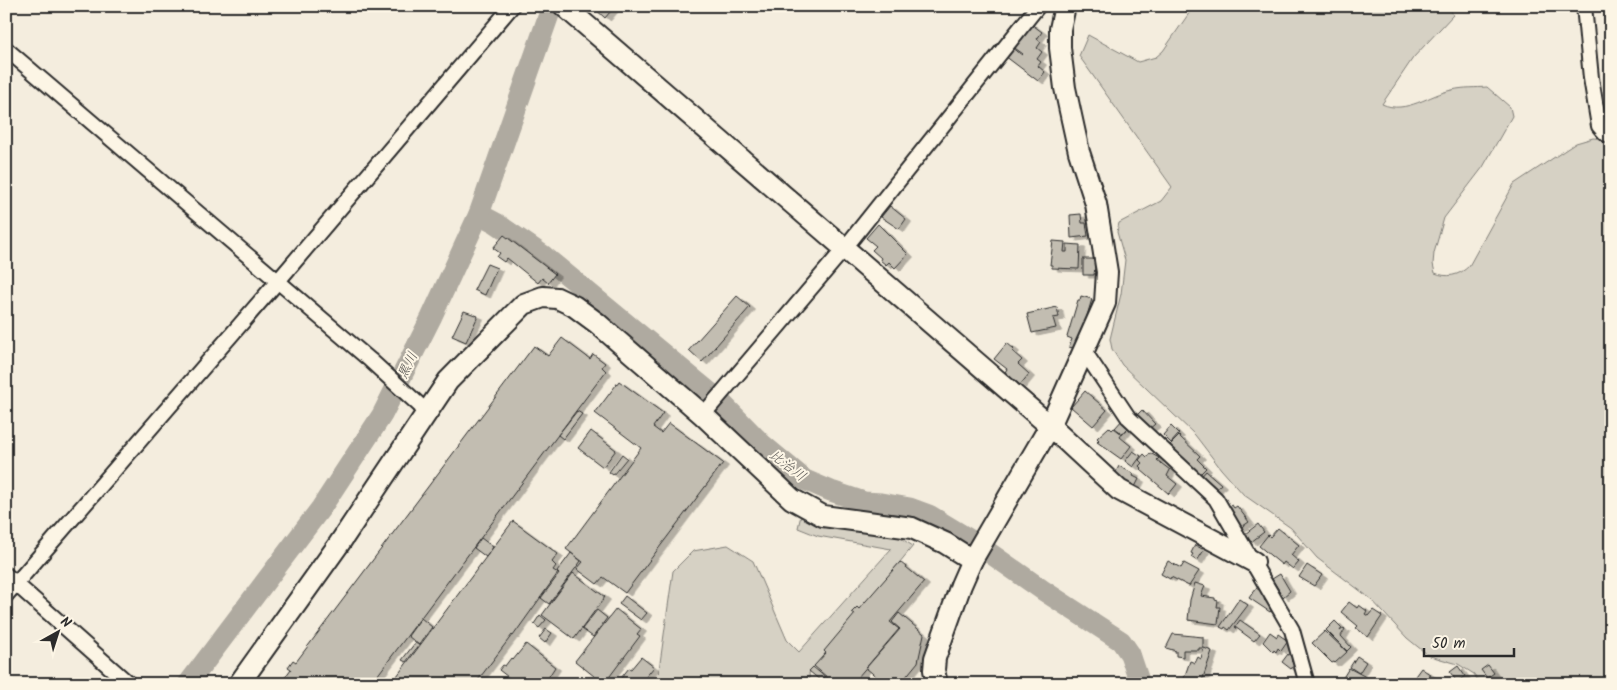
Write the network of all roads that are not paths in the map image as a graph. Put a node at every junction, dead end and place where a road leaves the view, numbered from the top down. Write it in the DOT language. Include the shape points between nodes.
graph roads {
  1 [pos="512,6"];
  2 [pos="1038,6"];
  3 [pos="1065,6"];
  4 [pos="1584,6"];
  5 [pos="569,11"];
  6 [pos="6,48"];
  7 [pos="1611,135"];
  8 [pos="844,249"];
  9 [pos="278,282"];
  10 [pos="1084,351"];
  11 [pos="423,408"];
  12 [pos="704,415"];
  13 [pos="1050,426"];
  14 [pos="972,560"];
  15 [pos="1254,562"];
  16 [pos="11,579"];
  17 [pos="6,595"];
  18 [pos="129,684"];
  19 [pos="239,684"];
  20 [pos="936,684"];
  21 [pos="1307,684"];
  1 -- 9 [label="street"];
  2 -- 8 [label="street"];
  3 -- 10 [label="street" via="1060,48 1065,88 1078,152 1096,204 1107,272 1105,303"];
  4 -- 7 [label="street" via="1599,126"];
  5 -- 8 [label="street"];
  6 -- 9 [label="street"];
  8 -- 12 [label="street"];
  8 -- 13 [label="street"];
  9 -- 11 [label="street"];
  9 -- 16 [label="street"];
  10 -- 13 [label="street"];
  10 -- 15 [label="street" via="1128,417 1216,498"];
  11 -- 12 [label="street" via="524,304 543,297 557,298 574,306 598,323"];
  11 -- 19 [label="street" via="339,544"];
  12 -- 14 [label="street" via="792,499 823,516 912,528"];
  13 -- 14 [label="street"];
  13 -- 15 [label="street" via="1119,490"];
  14 -- 20 [label="street" via="935,658"];
  15 -- 21 [label="street" via="1292,630"];
  16 -- 17 [label="street"];
  16 -- 18 [label="street"];
}
